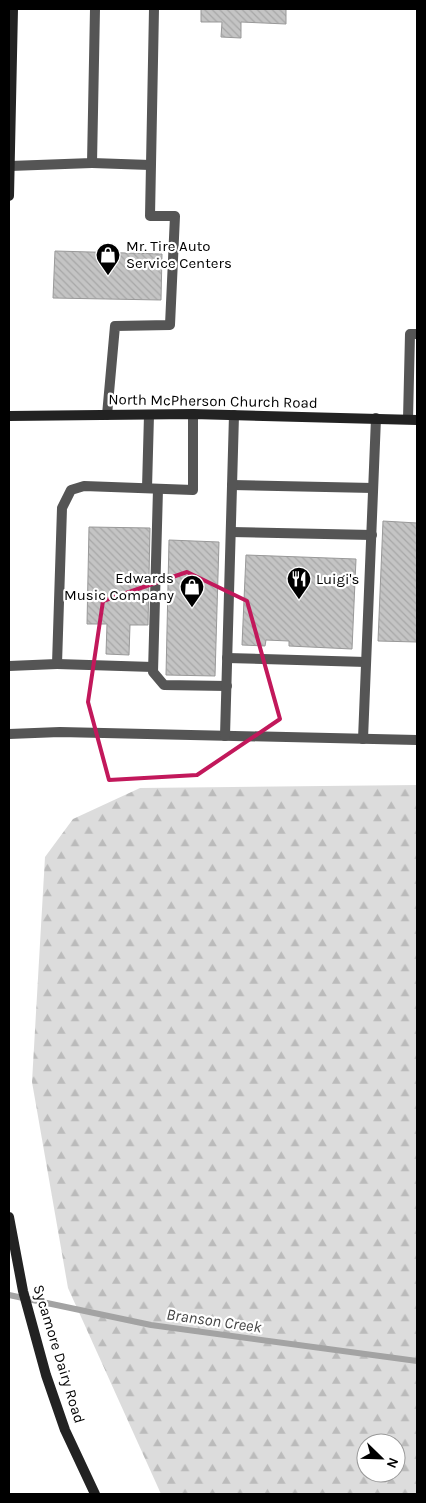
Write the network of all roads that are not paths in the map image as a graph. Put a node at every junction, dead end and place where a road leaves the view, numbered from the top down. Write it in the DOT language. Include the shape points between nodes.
graph roads {
  1 [pos="13,9"];
  2 [pos="95,9"];
  3 [pos="154,9"];
  4 [pos="11,22"];
  5 [pos="10,132"];
  6 [pos="92,163"];
  7 [pos="150,165"];
  8 [pos="10,166"];
  9 [pos="9,196"];
  10 [pos="417,334"];
  11 [pos="193,414"];
  12 [pos="108,415"];
  13 [pos="149,415"];
  14 [pos="234,415"];
  15 [pos="9,416"];
  16 [pos="376,418"];
  17 [pos="412,420"];
  18 [pos="232,485"];
  19 [pos="147,488"];
  20 [pos="374,488"];
  21 [pos="158,489"];
  22 [pos="231,532"];
  23 [pos="372,535"];
  24 [pos="227,658"];
  25 [pos="366,662"];
  26 [pos="57,664"];
  27 [pos="9,666"];
  28 [pos="153,667"];
  29 [pos="226,686"];
  30 [pos="9,734"];
  31 [pos="225,736"];
  32 [pos="363,739"];
  33 [pos="417,740"];
  34 [pos="9,1217"];
  35 [pos="95,1494"];
  1 -- 4 [label="main road"];
  2 -- 6 [label="lane"];
  3 -- 7 [label="lane"];
  4 -- 5 [label="main road"];
  5 -- 8 [label="main road"];
  6 -- 7 [label="lane"];
  6 -- 8 [label="lane"];
  7 -- 12 [label="lane" via="150,216 175,216 170,326 115,326"];
  8 -- 9 [label="main road"];
  10 -- 17 [label="lane" via="410,334"];
  11 -- 13 [label="main road, North McPherson Church Road"];
  11 -- 14 [label="main road, North McPherson Church Road"];
  11 -- 21 [label="lane" via="193,490"];
  12 -- 13 [label="main road, North McPherson Church Road"];
  12 -- 15 [label="main road, North McPherson Church Road"];
  13 -- 19 [label="lane"];
  14 -- 16 [label="main road, North McPherson Church Road"];
  14 -- 18 [label="lane"];
  16 -- 17 [label="main road, North McPherson Church Road"];
  16 -- 20 [label="lane"];
  18 -- 20 [label="lane"];
  18 -- 22 [label="lane"];
  19 -- 21 [label="lane"];
  19 -- 26 [label="lane" via="84,486 71,490 62,508"];
  20 -- 23 [label="lane"];
  21 -- 28 [label="lane"];
  22 -- 23 [label="lane"];
  22 -- 24 [label="lane"];
  23 -- 25 [label="lane"];
  24 -- 25 [label="lane"];
  24 -- 29 [label="lane"];
  25 -- 32 [label="lane"];
  26 -- 27 [label="lane"];
  26 -- 28 [label="lane"];
  28 -- 29 [label="lane" via="153,672 164,685"];
  29 -- 31 [label="lane"];
  30 -- 31 [label="lane"];
  31 -- 32 [label="lane"];
  32 -- 33 [label="lane"];
  34 -- 35 [label="main road, Sycamore Dairy Road" via="23,1291 46,1375 65,1430"];
}
